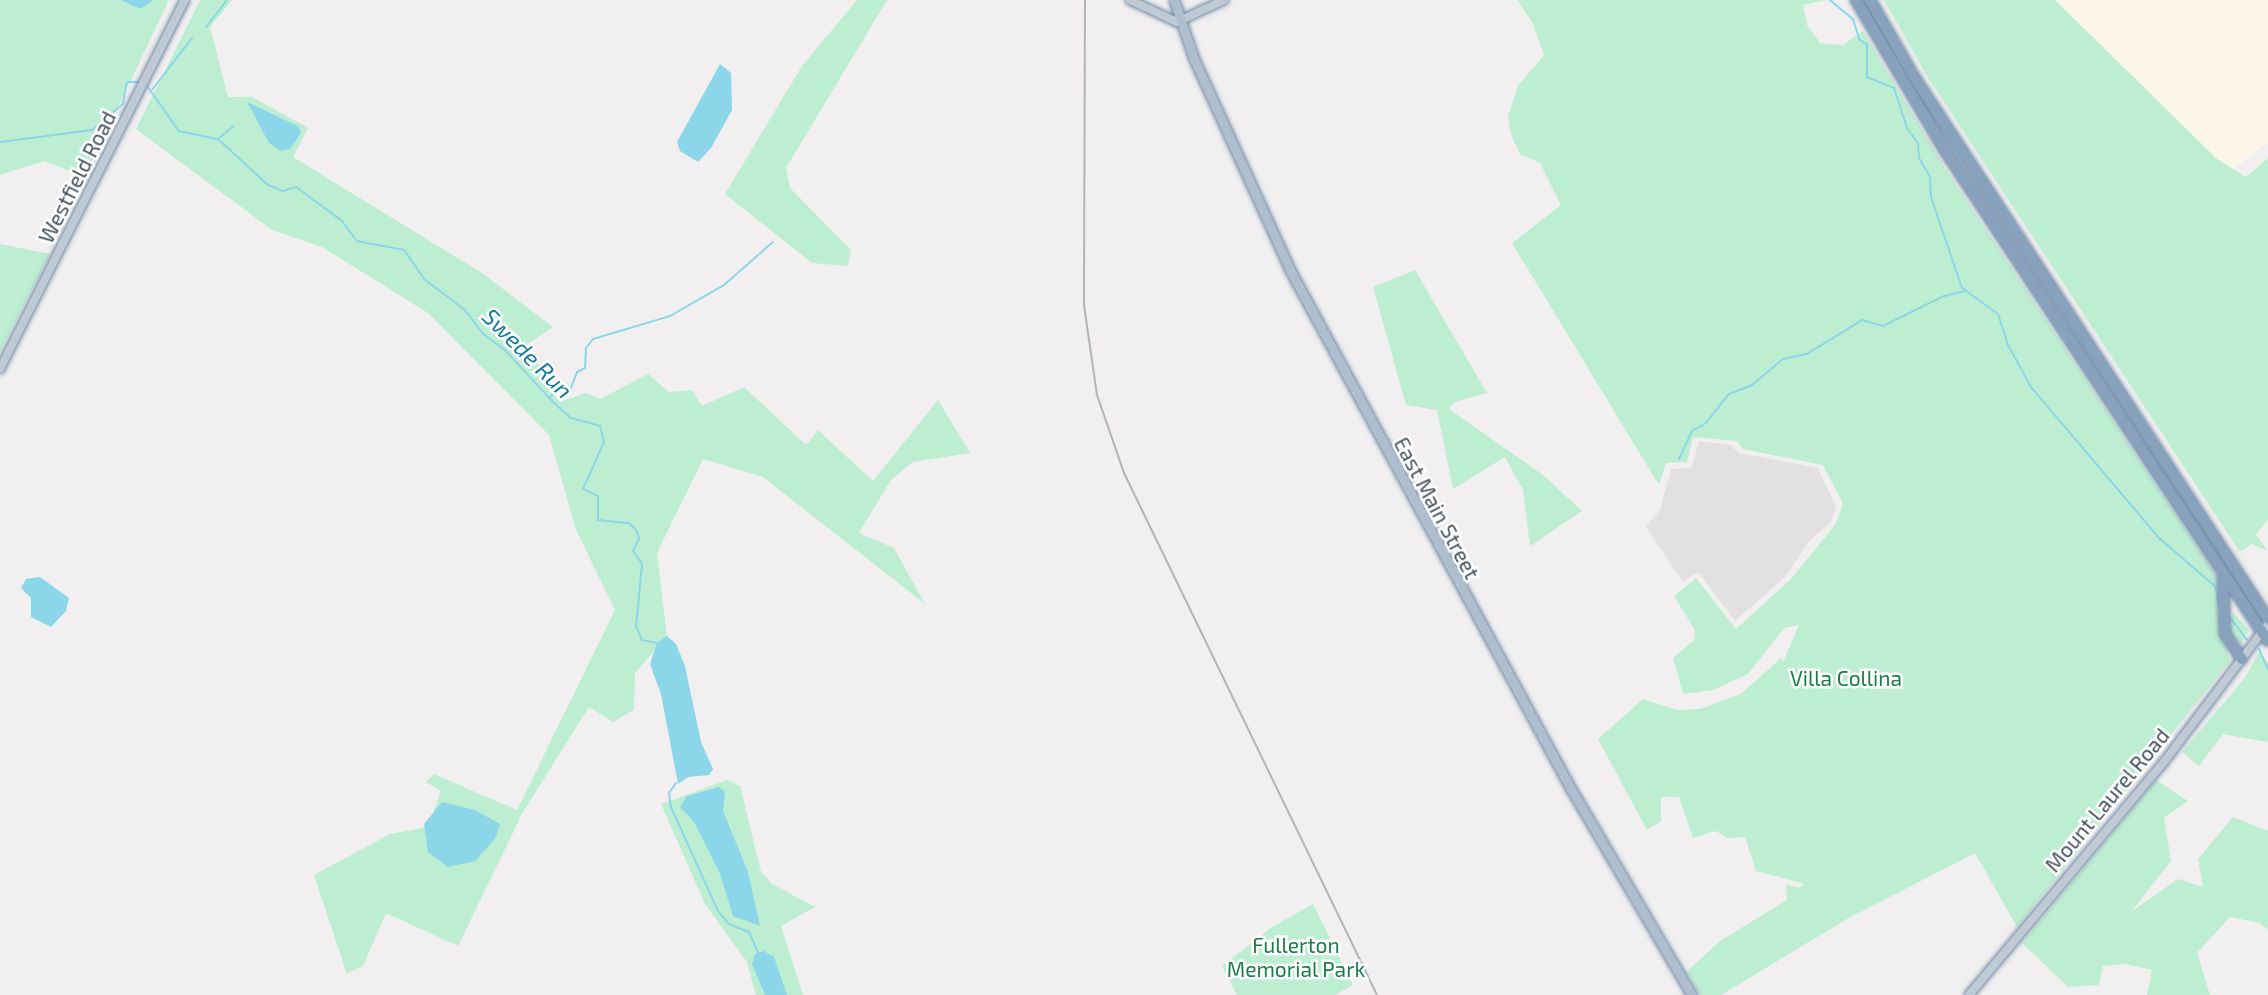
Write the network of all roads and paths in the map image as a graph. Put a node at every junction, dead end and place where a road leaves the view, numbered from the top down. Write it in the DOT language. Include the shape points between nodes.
graph roads {
  1 [pos="185,0"];
  2 [pos="1130,0"];
  3 [pos="1174,0"];
  4 [pos="1224,0"];
  5 [pos="1856,0"];
  6 [pos="1870,0"];
  7 [pos="1180,22"];
  8 [pos="0,369"];
  9 [pos="2221,571"];
  10 [pos="2266,629"];
  11 [pos="2242,659"];
  12 [pos="1692,995"];
  13 [pos="1969,995"];
  1 -- 8 [label="main road, Westfield Road"];
  2 -- 7 [label="main road" via="1170,22"];
  3 -- 7 [label="main road, East Main Street"];
  4 -- 7 [label="main road"];
  5 -- 9 [label="highway" via="1912,99"];
  6 -- 10 [label="highway" via="1914,77"];
  7 -- 12 [label="main road, East Main Street" via="1291,272 1564,778"];
  9 -- 10 [label="highway"];
  9 -- 11 [label="highway" via="2227,596 2225,634"];
  10 -- 11 [label="main road, Mount Laurel Road"];
  11 -- 13 [label="main road, Mount Laurel Road" via="2164,762"];
}
